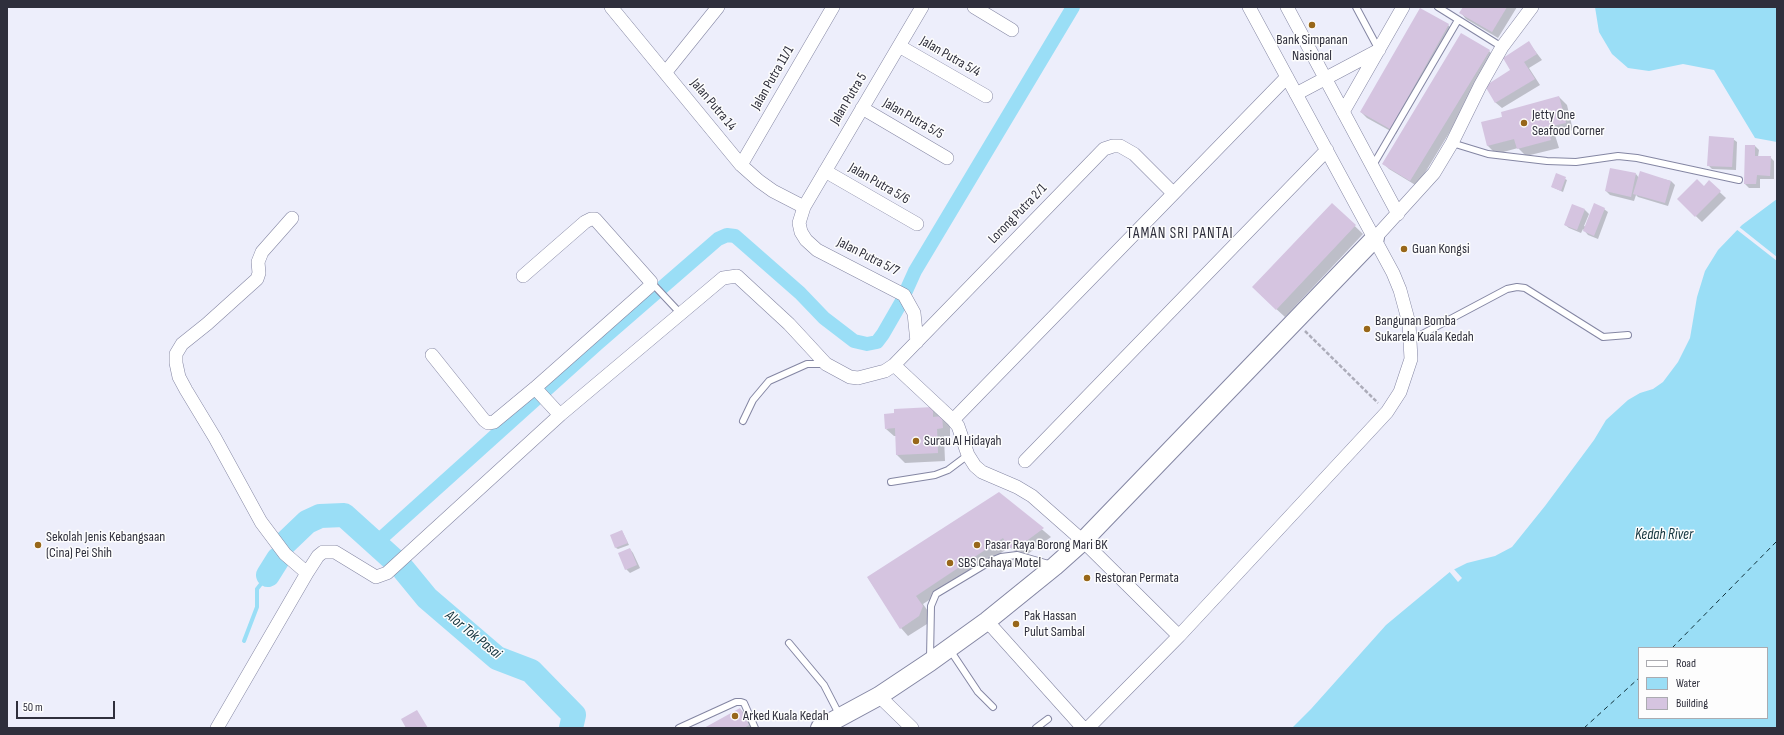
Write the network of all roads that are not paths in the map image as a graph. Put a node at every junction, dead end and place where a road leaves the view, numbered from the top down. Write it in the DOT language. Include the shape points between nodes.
graph roads {
  1 [pos="718,7"];
  2 [pos="833,7"];
  3 [pos="922,7"];
  4 [pos="974,7"];
  5 [pos="1249,7"];
  6 [pos="1287,7"];
  7 [pos="1356,7"];
  8 [pos="1403,7"];
  9 [pos="1438,7"];
  10 [pos="1532,7"];
  11 [pos="613,8"];
  12 [pos="1458,20"];
  13 [pos="1012,30"];
  14 [pos="899,46"];
  15 [pos="1502,47"];
  16 [pos="1379,50"];
  17 [pos="665,73"];
  18 [pos="1287,77"];
  19 [pos="1325,78"];
  20 [pos="1296,94"];
  21 [pos="986,96"];
  22 [pos="862,108"];
  23 [pos="1343,112"];
  24 [pos="1452,143"];
  25 [pos="1327,150"];
  26 [pos="947,158"];
  27 [pos="741,165"];
  28 [pos="1372,167"];
  29 [pos="826,171"];
  30 [pos="1739,180"];
  31 [pos="1173,193"];
  32 [pos="804,207"];
  33 [pos="1398,214"];
  34 [pos="292,218"];
  35 [pos="917,224"];
  36 [pos="1375,238"];
  37 [pos="523,276"];
  38 [pos="655,285"];
  39 [pos="680,312"];
  40 [pos="1628,335"];
  41 [pos="1411,340"];
  42 [pos="917,342"];
  43 [pos="432,355"];
  44 [pos="826,364"];
  45 [pos="894,365"];
  46 [pos="539,392"];
  47 [pos="560,414"];
  48 [pos="953,420"];
  49 [pos="743,421"];
  50 [pos="968,455"];
  51 [pos="1025,461"];
  52 [pos="891,482"];
  53 [pos="1083,541"];
  54 [pos="1055,566"];
  55 [pos="307,573"];
  56 [pos="987,621"];
  57 [pos="1179,636"];
  58 [pos="789,643"];
  59 [pos="949,649"];
  60 [pos="930,662"];
  61 [pos="879,696"];
  62 [pos="993,707"];
  63 [pos="840,717"];
  64 [pos="1048,719"];
  65 [pos="217,728"];
  66 [pos="679,728"];
  67 [pos="755,728"];
  68 [pos="820,728"];
  69 [pos="912,728"];
  70 [pos="1036,728"];
  71 [pos="1084,728"];
  72 [pos="1088,728"];
  1 -- 17 [label="street"];
  2 -- 27 [label="street, Jalan Putra 11/1"];
  3 -- 14 [label="street, Jalan Putra 5"];
  4 -- 13 [label="street"];
  5 -- 18 [label="street"];
  6 -- 19 [label="street"];
  7 -- 16 [label="lane"];
  8 -- 16 [label="street"];
  9 -- 12 [label="lane"];
  10 -- 15 [label="street"];
  11 -- 17 [label="street, Jalan Putra 14"];
  12 -- 15 [label="lane"];
  12 -- 28 [label="lane"];
  14 -- 21 [label="street, Jalan Putra 5/4"];
  14 -- 22 [label="street, Jalan Putra 5"];
  15 -- 24 [label="street"];
  16 -- 19 [label="street"];
  16 -- 23 [label="street"];
  17 -- 27 [label="street, Jalan Putra 14"];
  18 -- 20 [label="street"];
  18 -- 31 [label="street"];
  19 -- 20 [label="street"];
  19 -- 23 [label="street"];
  20 -- 25 [label="street"];
  22 -- 26 [label="street, Jalan Putra 5/5"];
  22 -- 29 [label="street, Jalan Putra 5"];
  23 -- 28 [label="street"];
  24 -- 30 [label="lane" via="1488,154 1546,161 1576,162 1618,156 1638,158"];
  24 -- 33 [label="street" via="1434,173"];
  25 -- 36 [label="street"];
  25 -- 51 [label="street"];
  27 -- 32 [label="street, Jalan Putra 14" via="759,182"];
  28 -- 33 [label="street"];
  29 -- 32 [label="street, Jalan Putra 5"];
  29 -- 35 [label="street, Jalan Putra 5/6"];
  31 -- 42 [label="street, Lorong Putra 2/1" via="1134,154 1120,146 1104,149"];
  31 -- 48 [label="street"];
  32 -- 42 [label="street, Jalan Putra 5/7" via="799,223 800,232 817,250 904,295 914,313"];
  33 -- 36 [label="street"];
  34 -- 55 [label="street" via="262,252 258,262 257,279 182,344 176,354 176,363 179,377 261,522 285,554"];
  36 -- 41 [label="street" via="1400,290"];
  36 -- 53 [label="main road"];
  37 -- 38 [label="street" via="585,222 595,219"];
  38 -- 39 [label="lane"];
  38 -- 46 [label="street" via="649,287"];
  39 -- 44 [label="street" via="723,278 737,276 789,324"];
  39 -- 47 [label="street"];
  40 -- 41 [label="lane" via="1602,337 1525,288 1517,287 1507,289"];
  41 -- 57 [label="street" via="1411,359 1407,376 1387,412"];
  42 -- 45 [label="street, Lorong Putra 2/1"];
  43 -- 46 [label="street" via="488,423 494,422"];
  44 -- 45 [label="street" via="850,377 858,378 885,371"];
  44 -- 49 [label="lane" via="807,364 769,381 753,400"];
  45 -- 48 [label="street"];
  46 -- 47 [label="street"];
  47 -- 55 [label="street" via="384,576 376,577 340,554 329,551 318,556"];
  48 -- 50 [label="street" via="958,426"];
  50 -- 52 [label="lane" via="948,470 935,475"];
  50 -- 53 [label="street" via="982,472 1032,496"];
  53 -- 54 [label="main road"];
  53 -- 57 [label="street"];
  54 -- 56 [label="main road"];
  54 -- 60 [label="lane" via="1009,555 991,561 936,594 931,606"];
  55 -- 65 [label="street"];
  56 -- 59 [label="main road"];
  56 -- 71 [label="street"];
  57 -- 72 [label="street"];
  58 -- 63 [label="lane" via="824,685"];
  59 -- 60 [label="main road"];
  59 -- 62 [label="lane" via="973,685"];
  60 -- 61 [label="main road"];
  61 -- 63 [label="main road"];
  61 -- 69 [label="street"];
  63 -- 68 [label="main road"];
  64 -- 70 [label="lane"];
  66 -- 67 [label="lane" via="732,703 741,702 744,703"];
}
